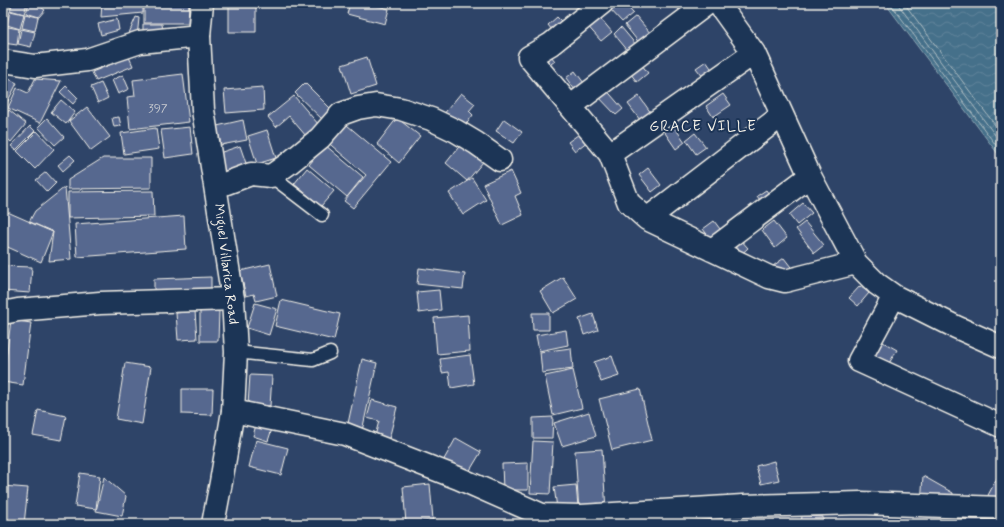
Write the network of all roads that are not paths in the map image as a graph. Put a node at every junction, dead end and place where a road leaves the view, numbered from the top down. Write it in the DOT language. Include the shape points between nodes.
graph roads {
  1 [pos="202,3"];
  2 [pos="602,3"];
  3 [pos="708,3"];
  4 [pos="718,3"];
  5 [pos="199,36"];
  6 [pos="754,53"];
  7 [pos="3,61"];
  8 [pos="571,106"];
  9 [pos="782,116"];
  10 [pos="610,154"];
  11 [pos="500,160"];
  12 [pos="271,176"];
  13 [pos="810,176"];
  14 [pos="216,187"];
  15 [pos="322,215"];
  16 [pos="647,218"];
  17 [pos="712,250"];
  18 [pos="856,264"];
  19 [pos="894,296"];
  20 [pos="232,299"];
  21 [pos="3,313"];
  22 [pos="1001,348"];
  23 [pos="236,352"];
  24 [pos="330,353"];
  25 [pos="233,411"];
  26 [pos="1001,426"];
  27 [pos="1001,508"];
  28 [pos="218,523"];
  1 -- 5 [label="street, Miguel Villarica Road"];
  2 -- 8 [label="street" via="550,44 529,57"];
  3 -- 8 [label="street"];
  4 -- 6 [label="street"];
  5 -- 7 [label="street" via="140,42 87,60 35,66"];
  5 -- 14 [label="street, Miguel Villarica Road" via="203,110"];
  6 -- 9 [label="street"];
  6 -- 10 [label="street"];
  8 -- 10 [label="street"];
  9 -- 13 [label="street"];
  9 -- 16 [label="street"];
  10 -- 16 [label="street" via="628,203"];
  11 -- 12 [label="street" via="456,131 431,119 401,109 376,106 358,108 341,114 320,138"];
  12 -- 14 [label="street" via="251,174"];
  12 -- 15 [label="lane"];
  13 -- 17 [label="street"];
  13 -- 18 [label="street"];
  14 -- 20 [label="street, Miguel Villarica Road"];
  16 -- 17 [label="street"];
  17 -- 18 [label="street" via="769,277 785,281"];
  18 -- 19 [label="street"];
  19 -- 22 [label="street"];
  19 -- 26 [label="street" via="859,361"];
  20 -- 21 [label="street" via="100,303"];
  20 -- 23 [label="street, Miguel Villarica Road"];
  23 -- 24 [label="lane" via="313,360"];
  23 -- 25 [label="street, Miguel Villarica Road"];
  25 -- 27 [label="street" via="346,434 458,478 542,515 581,516 743,506 861,504"];
  25 -- 28 [label="street, Miguel Villarica Road"];
}
